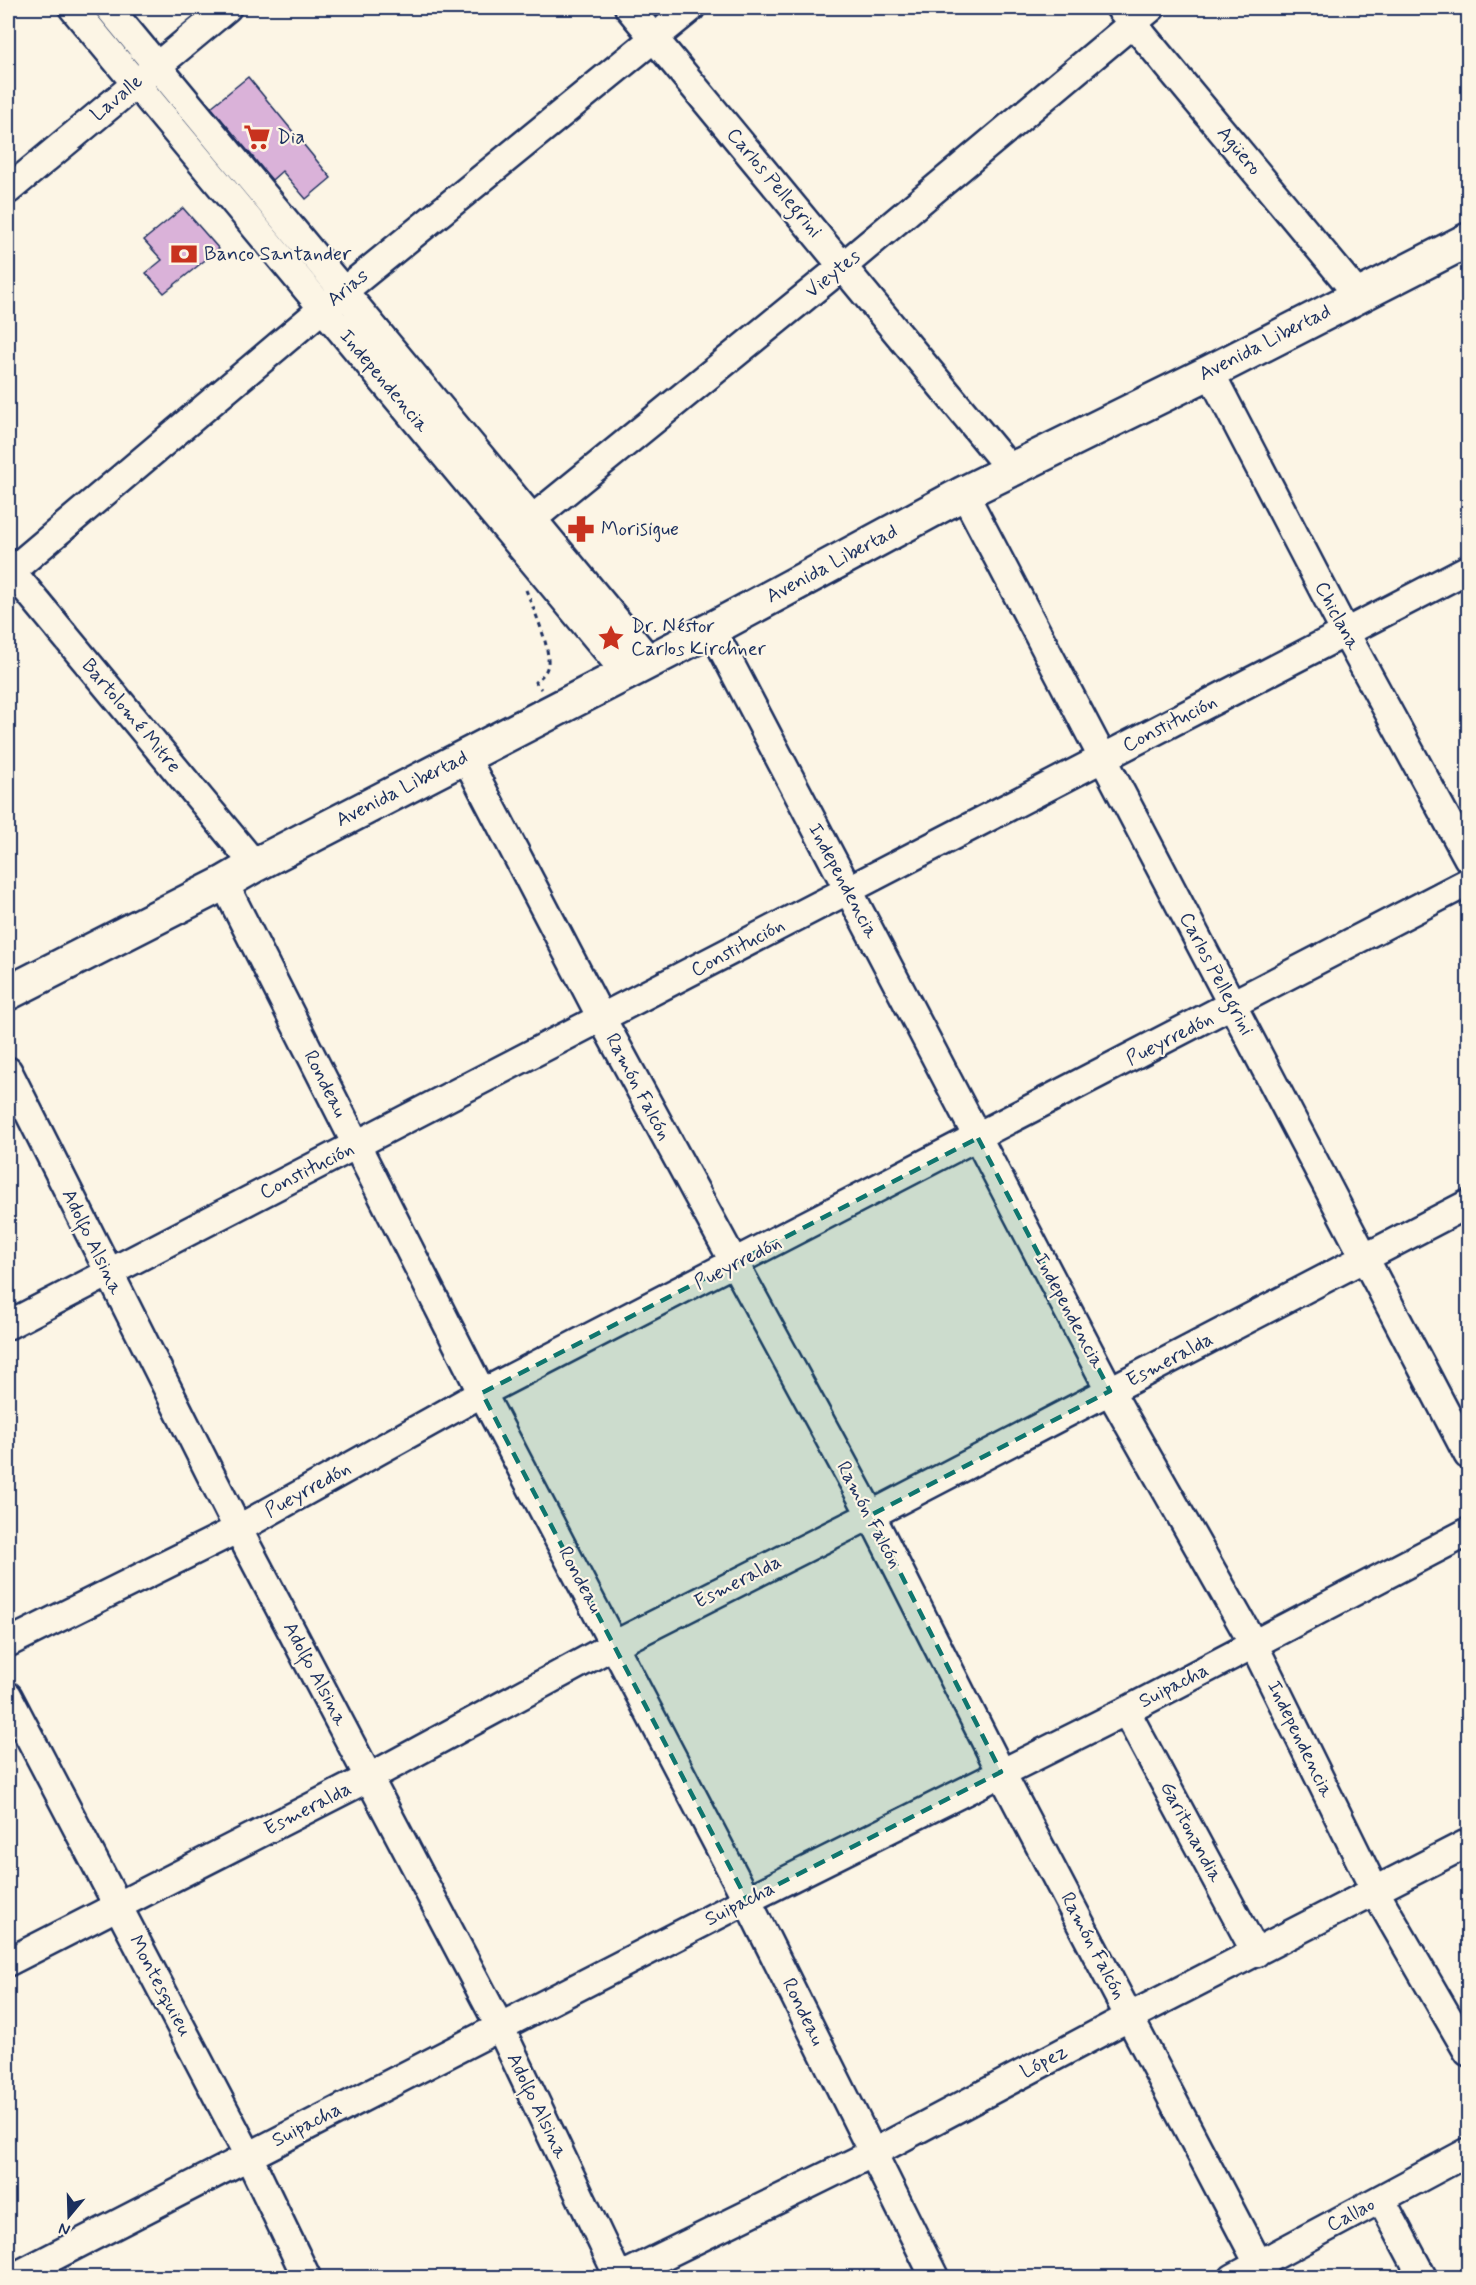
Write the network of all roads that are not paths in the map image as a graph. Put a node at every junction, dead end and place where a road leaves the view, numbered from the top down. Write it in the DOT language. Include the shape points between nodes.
graph roads {
  1 [pos="73,8"];
  2 [pos="109,8"];
  3 [pos="227,8"];
  4 [pos="629,8"];
  5 [pos="691,8"];
  6 [pos="1135,13"];
  7 [pos="654,38"];
  8 [pos="157,65"];
  9 [pos="136,82"];
  10 [pos="8,190"];
  11 [pos="1466,248"];
  12 [pos="843,266"];
  13 [pos="344,291"];
  14 [pos="1358,295"];
  15 [pos="323,308"];
  16 [pos="1210,372"];
  17 [pos="1010,469"];
  18 [pos="964,492"];
  19 [pos="533,518"];
  20 [pos="512,535"];
  21 [pos="1468,569"];
  22 [pos="9,570"];
  23 [pos="712,629"];
  24 [pos="1346,634"];
  25 [pos="638,666"];
  26 [pos="465,756"];
  27 [pos="1102,759"];
  28 [pos="1468,858"];
  29 [pos="255,865"];
  30 [pos="1468,882"];
  31 [pos="224,883"];
  32 [pos="848,891"];
  33 [pos="8,993"];
  34 [pos="1233,1007"];
  35 [pos="602,1019"];
  36 [pos="8,1071"];
  37 [pos="978,1138"];
  38 [pos="356,1146"];
  39 [pos="1468,1204"];
  40 [pos="1366,1256"];
  41 [pos="734,1265"];
  42 [pos="107,1273"];
  43 [pos="8,1325"];
  44 [pos="1110,1391"];
  45 [pos="482,1394"];
  46 [pos="1468,1455"];
  47 [pos="871,1515"];
  48 [pos="238,1529"];
  49 [pos="1468,1532"];
  50 [pos="8,1643"];
  51 [pos="614,1645"];
  52 [pos="1254,1645"];
  53 [pos="8,1696"];
  54 [pos="1126,1711"];
  55 [pos="1001,1772"];
  56 [pos="370,1777"];
  57 [pos="1468,1843"];
  58 [pos="1376,1893"];
  59 [pos="747,1900"];
  60 [pos="117,1905"];
  61 [pos="1256,1953"];
  62 [pos="8,1962"];
  63 [pos="1131,2016"];
  64 [pos="500,2027"];
  65 [pos="1468,2052"];
  66 [pos="1468,2152"];
  67 [pos="873,2153"];
  68 [pos="248,2155"];
  69 [pos="1381,2199"];
  70 [pos="1262,2271"];
  71 [pos="12,2277"];
  72 [pos="307,2277"];
  73 [pos="619,2277"];
  74 [pos="935,2277"];
  75 [pos="1233,2277"];
  76 [pos="1423,2277"];
  1 -- 9 [label="street, Independencia"];
  2 -- 8 [label="street, Independencia"];
  3 -- 8 [label="street, Lavalle"];
  4 -- 7 [label="street, Carlos Pellegrini"];
  5 -- 7 [label="street, Arias"];
  6 -- 12 [label="street, Vieytes"];
  6 -- 14 [label="street, Agüero"];
  7 -- 12 [label="street, Carlos Pellegrini"];
  7 -- 13 [label="street, Arias"];
  8 -- 9 [label="street, Lavalle"];
  8 -- 13 [label="street, Independencia"];
  9 -- 10 [label="street, Lavalle"];
  9 -- 15 [label="street, Independencia"];
  11 -- 14 [label="main road, Avenida Libertad"];
  12 -- 17 [label="street, Carlos Pellegrini"];
  12 -- 19 [label="street, Vieytes"];
  13 -- 15 [label="street, Arias"];
  13 -- 19 [label="street, Independencia"];
  14 -- 16 [label="main road, Avenida Libertad"];
  15 -- 20 [label="street, Independencia"];
  15 -- 22 [label="street, Arias"];
  16 -- 17 [label="main road, Avenida Libertad"];
  16 -- 24 [label="street, Chiclana"];
  17 -- 18 [label="main road, Avenida Libertad"];
  18 -- 23 [label="main road, Avenida Libertad"];
  18 -- 27 [label="street, Carlos Pellegrini"];
  19 -- 20 [label="street, Vieytes"];
  19 -- 25 [label="street, Independencia"];
  20 -- 25 [label="street, Independencia"];
  21 -- 24 [label="street, Constitución"];
  22 -- 29 [label="street, Bartolomé Mitre"];
  23 -- 25 [label="main road, Avenida Libertad"];
  23 -- 32 [label="street, Independencia"];
  24 -- 27 [label="street, Constitución"];
  24 -- 28 [label="street, Chiclana"];
  25 -- 26 [label="main road, Avenida Libertad"];
  26 -- 29 [label="main road, Avenida Libertad"];
  26 -- 35 [label="street, Ramón Falcón"];
  27 -- 32 [label="street, Constitución"];
  27 -- 34 [label="street, Carlos Pellegrini"];
  29 -- 31 [label="main road, Avenida Libertad"];
  30 -- 34 [label="street, Pueyrredón"];
  31 -- 33 [label="main road, Avenida Libertad"];
  31 -- 38 [label="street, Rondeau"];
  32 -- 35 [label="street, Constitución"];
  32 -- 37 [label="street, Independencia"];
  34 -- 37 [label="street, Pueyrredón"];
  34 -- 40 [label="street, Carlos Pellegrini"];
  35 -- 38 [label="street, Constitución"];
  35 -- 41 [label="street, Ramón Falcón"];
  36 -- 42 [label="street, Adolfo Alsina"];
  37 -- 41 [label="street, Pueyrredón"];
  37 -- 44 [label="street, Independencia"];
  38 -- 42 [label="street, Constitución"];
  38 -- 45 [label="street, Rondeau"];
  39 -- 40 [label="street, Esmeralda"];
  40 -- 44 [label="street, Esmeralda"];
  40 -- 46 [label="street, Carlos Pellegrini"];
  41 -- 45 [label="street, Pueyrredón"];
  41 -- 47 [label="street, Ramón Falcón"];
  42 -- 43 [label="street, Constitución"];
  42 -- 48 [label="street, Adolfo Alsina"];
  44 -- 47 [label="street, Esmeralda"];
  44 -- 52 [label="street, Independencia"];
  45 -- 48 [label="street, Pueyrredón"];
  45 -- 51 [label="street, Rondeau"];
  47 -- 51 [label="street, Esmeralda"];
  47 -- 55 [label="street, Ramón Falcón"];
  48 -- 50 [label="street, Pueyrredón"];
  48 -- 56 [label="street, Adolfo Alsina"];
  49 -- 52 [label="street, Suipacha"];
  51 -- 56 [label="street, Esmeralda"];
  51 -- 59 [label="street, Rondeau"];
  52 -- 54 [label="street, Suipacha"];
  52 -- 58 [label="street, Independencia"];
  53 -- 60 [label="street, Montesquieu"];
  54 -- 55 [label="street, Suipacha"];
  54 -- 61 [label="street, Garitonandia"];
  55 -- 59 [label="street, Suipacha"];
  55 -- 63 [label="street, Ramón Falcón"];
  56 -- 60 [label="street, Esmeralda"];
  56 -- 64 [label="street, Adolfo Alsina"];
  57 -- 58 [label="street, López"];
  58 -- 61 [label="street, López"];
  58 -- 65 [label="street, Independencia"];
  59 -- 64 [label="street, Suipacha"];
  59 -- 67 [label="street, Rondeau"];
  60 -- 62 [label="street, Esmeralda"];
  60 -- 68 [label="street, Montesquieu"];
  61 -- 63 [label="street, López"];
  63 -- 67 [label="street, López"];
  63 -- 70 [label="street, Ramón Falcón"];
  64 -- 68 [label="street, Suipacha"];
  64 -- 73 [label="street, Adolfo Alsina"];
  66 -- 69 [label="street, Callao"];
  67 -- 73 [label="street, López"];
  67 -- 74 [label="street, Rondeau"];
  68 -- 71 [label="street, Suipacha"];
  68 -- 72 [label="street, Montesquieu"];
  69 -- 70 [label="street, Callao"];
  69 -- 76 [label="street"];
  70 -- 75 [label="street, Callao"];
}
